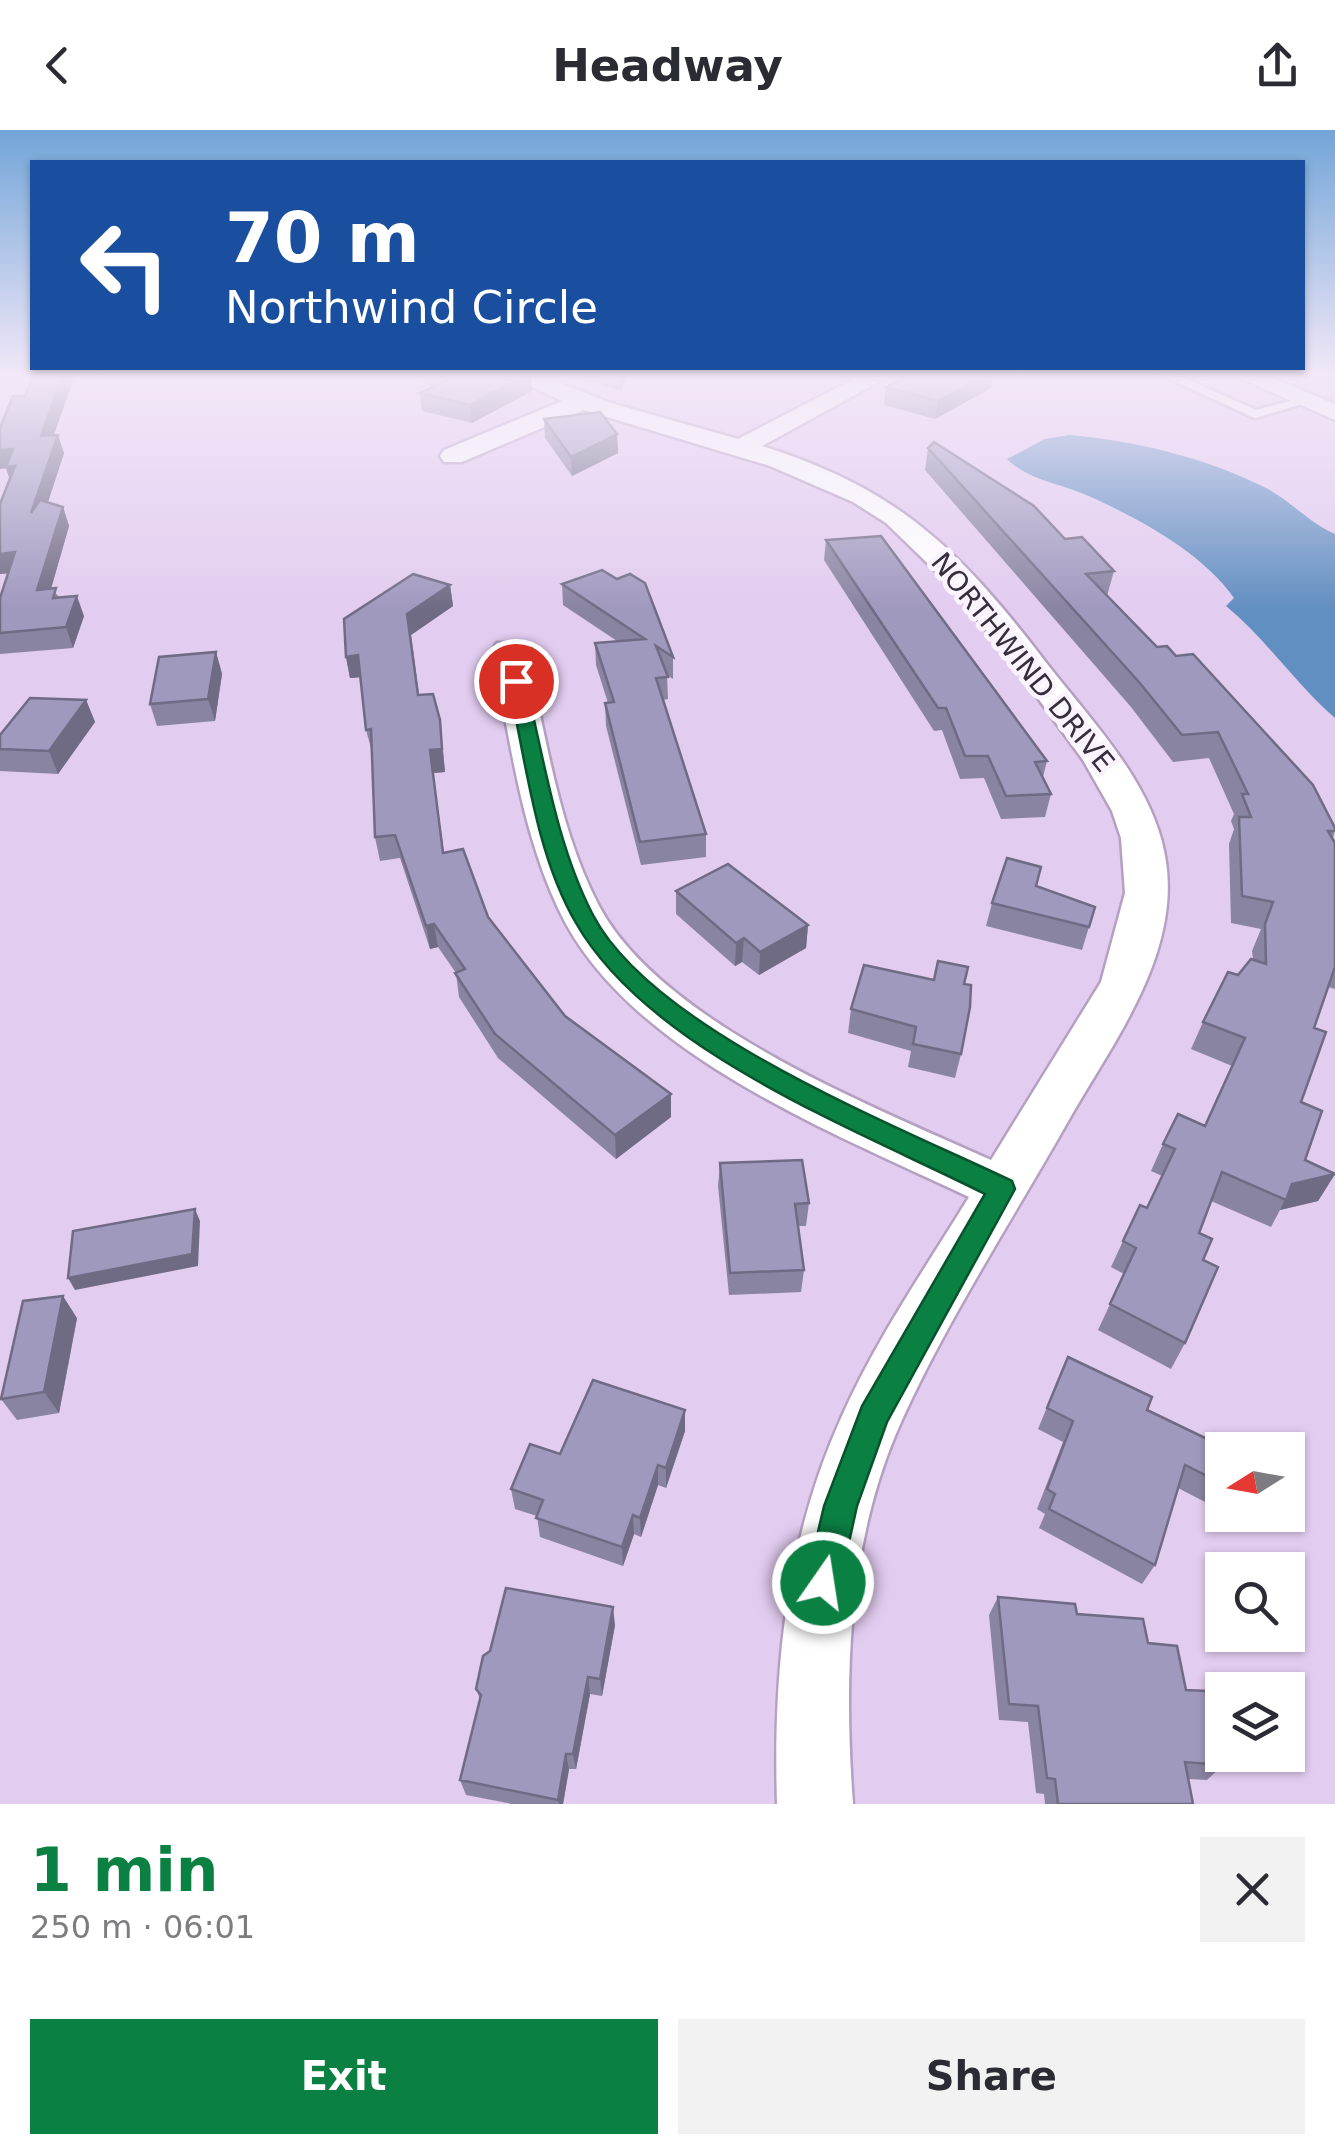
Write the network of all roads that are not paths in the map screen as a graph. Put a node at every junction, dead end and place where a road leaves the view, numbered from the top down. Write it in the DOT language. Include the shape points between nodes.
graph roads {
  1 [pos="461,452"];
  2 [pos="746,452"];
  3 [pos="452,456"];
  4 [pos="509,650"];
  5 [pos="1002,1189"];
  6 [pos="815,1804"];
  1 -- 3 [label="street"];
  2 -- 5 [label="street, NORTHWIND DRIVE" via="864,496 943,558 1117,780 1143,846 1149,876 1145,929 1124,983"];
  4 -- 5 [label="street" via="562,873 586,922 618,964 695,1031 740,1058"];
  5 -- 6 [label="street, NORTHWIND DRIVE" via="892,1377 840,1506 815,1657"];
}
